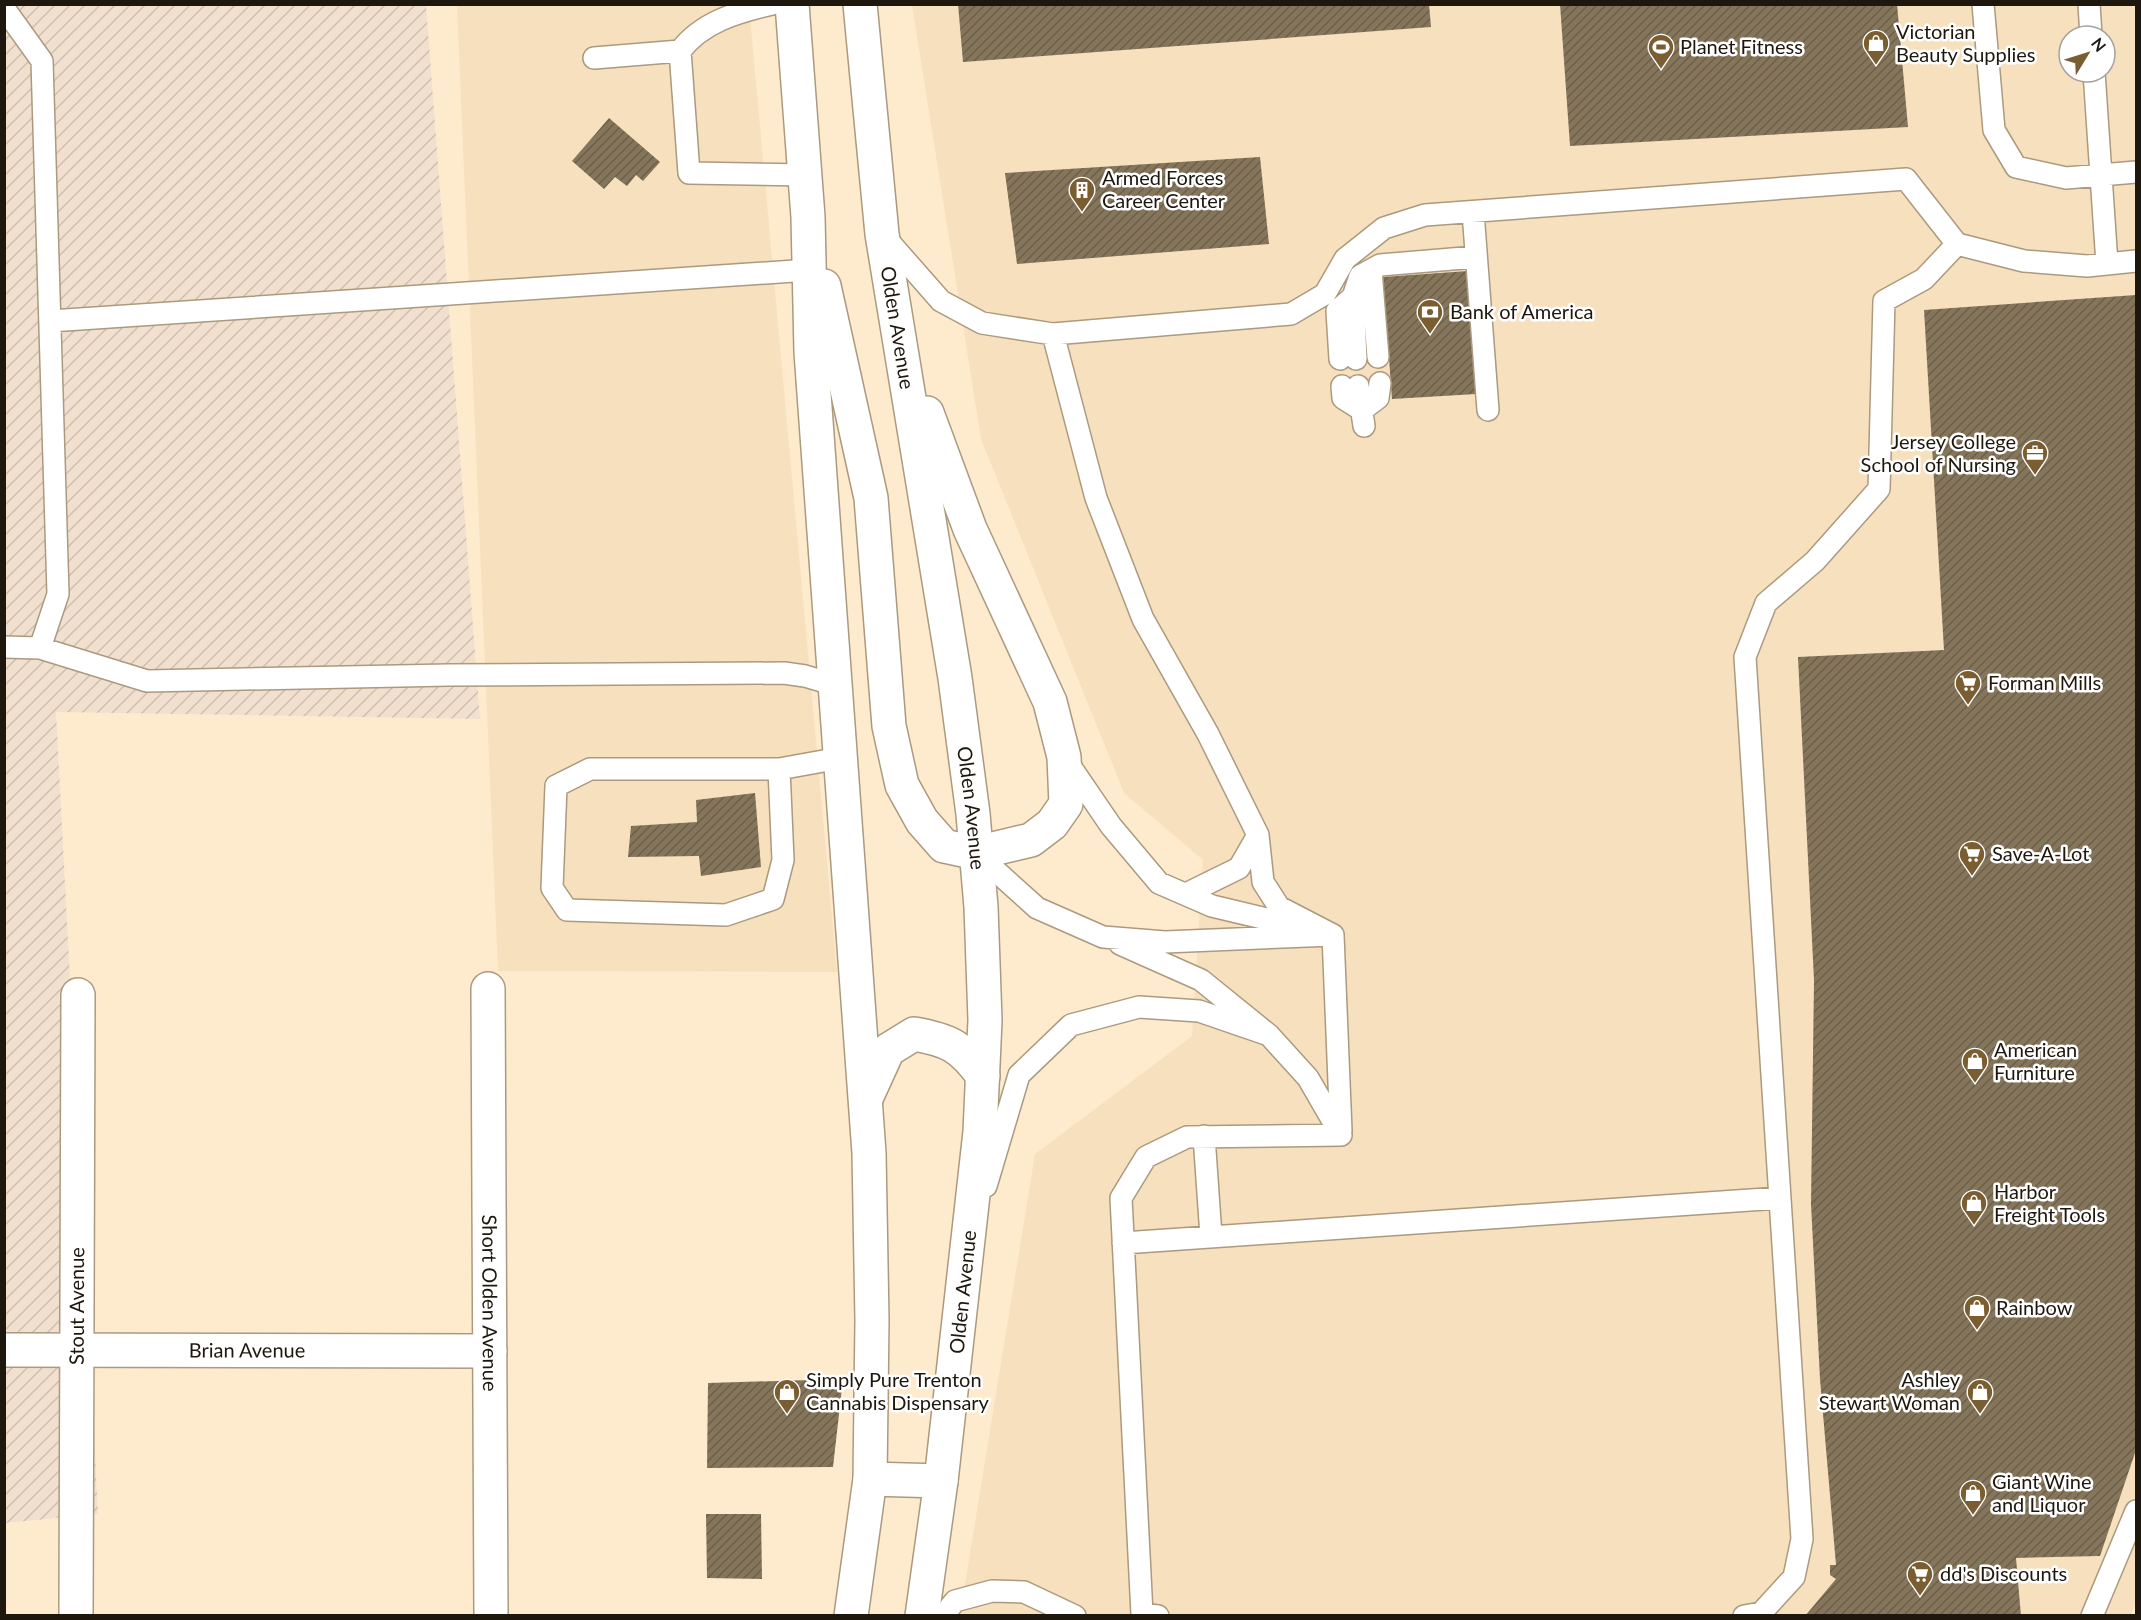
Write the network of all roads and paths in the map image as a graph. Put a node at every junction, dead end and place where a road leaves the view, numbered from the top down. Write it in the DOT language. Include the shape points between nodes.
graph roads {
  1 [pos="772,4"];
  2 [pos="792,4"];
  3 [pos="860,4"];
  4 [pos="1983,4"];
  5 [pos="2089,4"];
  6 [pos="4,8"];
  7 [pos="2090,24"];
  8 [pos="680,51"];
  9 [pos="594,58"];
  10 [pos="2095,84"];
  11 [pos="2136,172"];
  12 [pos="2102,174"];
  13 [pos="805,175"];
  14 [pos="1473,212"];
  15 [pos="808,217"];
  16 [pos="882,234"];
  17 [pos="1957,244"];
  18 [pos="1476,257"];
  19 [pos="2136,261"];
  20 [pos="2107,264"];
  21 [pos="809,270"];
  22 [pos="1371,270"];
  23 [pos="50,321"];
  24 [pos="1053,334"];
  25 [pos="900,342"];
  26 [pos="1378,357"];
  27 [pos="1348,359"];
  28 [pos="1380,383"];
  29 [pos="1350,386"];
  30 [pos="1488,410"];
  31 [pos="4,647"];
  32 [pos="40,648"];
  33 [pos="835,684"];
  34 [pos="1064,757"];
  35 [pos="840,758"];
  36 [pos="779,769"];
  37 [pos="1258,835"];
  38 [pos="976,853"];
  39 [pos="1186,894"];
  40 [pos="1333,935"];
  41 [pos="1103,937"];
  42 [pos="488,989"];
  43 [pos="78,995"];
  44 [pos="1269,1035"];
  45 [pos="982,1076"];
  46 [pos="865,1100"];
  47 [pos="1341,1135"];
  48 [pos="1203,1136"];
  49 [pos="1780,1198"];
  50 [pos="1211,1236"];
  51 [pos="1123,1243"];
  52 [pos="968,1244"];
  53 [pos="4,1350"];
  54 [pos="77,1350"];
  55 [pos="490,1351"];
  56 [pos="870,1479"];
  57 [pos="941,1481"];
  58 [pos="2136,1511"];
  59 [pos="1142,1615"];
  60 [pos="76,1616"];
  61 [pos="491,1616"];
  62 [pos="851,1616"];
  63 [pos="922,1616"];
  64 [pos="943,1616"];
  65 [pos="1075,1616"];
  66 [pos="1744,1616"];
  67 [pos="2092,1616"];
  1 -- 8 [label="lane" via="732,13 690,38"];
  2 -- 13 [label="main road"];
  3 -- 16 [label="main road, Olden Avenue"];
  4 -- 12 [label="lane" via="1994,130 2016,167 2066,178"];
  5 -- 7 [label="lane"];
  6 -- 23 [label="lane" via="42,61"];
  8 -- 9 [label="lane"];
  8 -- 13 [label="lane" via="689,173"];
  10 -- 12 [label="lane"];
  11 -- 12 [label="lane"];
  12 -- 20 [label="lane"];
  13 -- 15 [label="main road"];
  14 -- 17 [label="lane" via="1906,179"];
  14 -- 18 [label="lane"];
  14 -- 24 [label="lane" via="1425,215 1384,228 1345,259 1325,294 1291,314"];
  15 -- 21 [label="main road"];
  15 -- 38 [label="main road" via="871,498 889,726 902,785 922,821 944,846"];
  16 -- 24 [label="lane" via="942,301 981,323"];
  16 -- 25 [label="main road, Olden Avenue"];
  17 -- 20 [label="lane" via="2024,261"];
  17 -- 49 [label="lane" via="1924,279 1884,301 1879,489 1815,561 1766,603 1745,657"];
  18 -- 22 [label="lane" via="1380,265"];
  18 -- 30 [label="lane"];
  19 -- 20 [label="lane"];
  21 -- 23 [label="lane"];
  21 -- 33 [label="main road" via="811,352"];
  22 -- 26 [label="lane"];
  22 -- 27 [label="lane" via="1360,276 1353,297"];
  23 -- 32 [label="lane" via="58,594"];
  24 -- 37 [label="lane" via="1096,498 1143,620 1208,734"];
  25 -- 34 [label="main road" via="970,529 1050,702"];
  25 -- 38 [label="main road, Olden Avenue" via="955,678"];
  28 -- 29 [label="lane" via="1378,398 1363,418"];
  31 -- 32 [label="lane"];
  32 -- 33 [label="lane" via="147,681 784,673"];
  33 -- 35 [label="main road"];
  34 -- 38 [label="main road" via="1066,804 1052,824 1031,840"];
  34 -- 39 [label="lane" via="1111,825 1159,883"];
  35 -- 36 [label="lane"];
  35 -- 46 [label="main road"];
  36 -- 36 [label="lane" via="590,769 556,786 552,888 567,910 726,915 773,899 783,860"];
  37 -- 39 [label="lane" via="1239,868"];
  37 -- 40 [label="lane" via="1263,882 1279,907"];
  38 -- 41 [label="lane" via="1037,908"];
  38 -- 45 [label="main road, Olden Avenue" via="985,1008"];
  39 -- 40 [label="lane" via="1212,906"];
  40 -- 41 [label="lane" via="1165,942"];
  40 -- 47 [label="lane"];
  41 -- 44 [label="lane" via="1201,981"];
  42 -- 55 [label="main road, Short Olden Avenue"];
  43 -- 54 [label="main road, Stout Avenue"];
  44 -- 47 [label="lane" via="1308,1078"];
  44 -- 52 [label="lane" via="1199,1011 1139,1007 1071,1025 1019,1075"];
  45 -- 46 [label="main road" via="966,1053 943,1039 914,1034 888,1050"];
  45 -- 52 [label="main road, Olden Avenue" via="981,1132"];
  46 -- 56 [label="main road" via="873,1320"];
  47 -- 48 [label="lane"];
  48 -- 50 [label="lane"];
  48 -- 51 [label="lane" via="1187,1137 1146,1157 1121,1198"];
  49 -- 50 [label="lane"];
  49 -- 66 [label="lane" via="1802,1539 1794,1577 1761,1612"];
  50 -- 51 [label="lane"];
  51 -- 59 [label="lane"];
  52 -- 57 [label="main road, Olden Avenue"];
  53 -- 54 [label="main road, Brian Avenue"];
  54 -- 55 [label="main road, Brian Avenue"];
  54 -- 60 [label="main road, Stout Avenue"];
  55 -- 61 [label="main road, Short Olden Avenue"];
  56 -- 57 [label="main road"];
  56 -- 62 [label="main road"];
  57 -- 63 [label="main road, Olden Avenue"];
  58 -- 67 [label="lane"];
  64 -- 65 [label="lane" via="955,1601 992,1591 1024,1592"];
}
